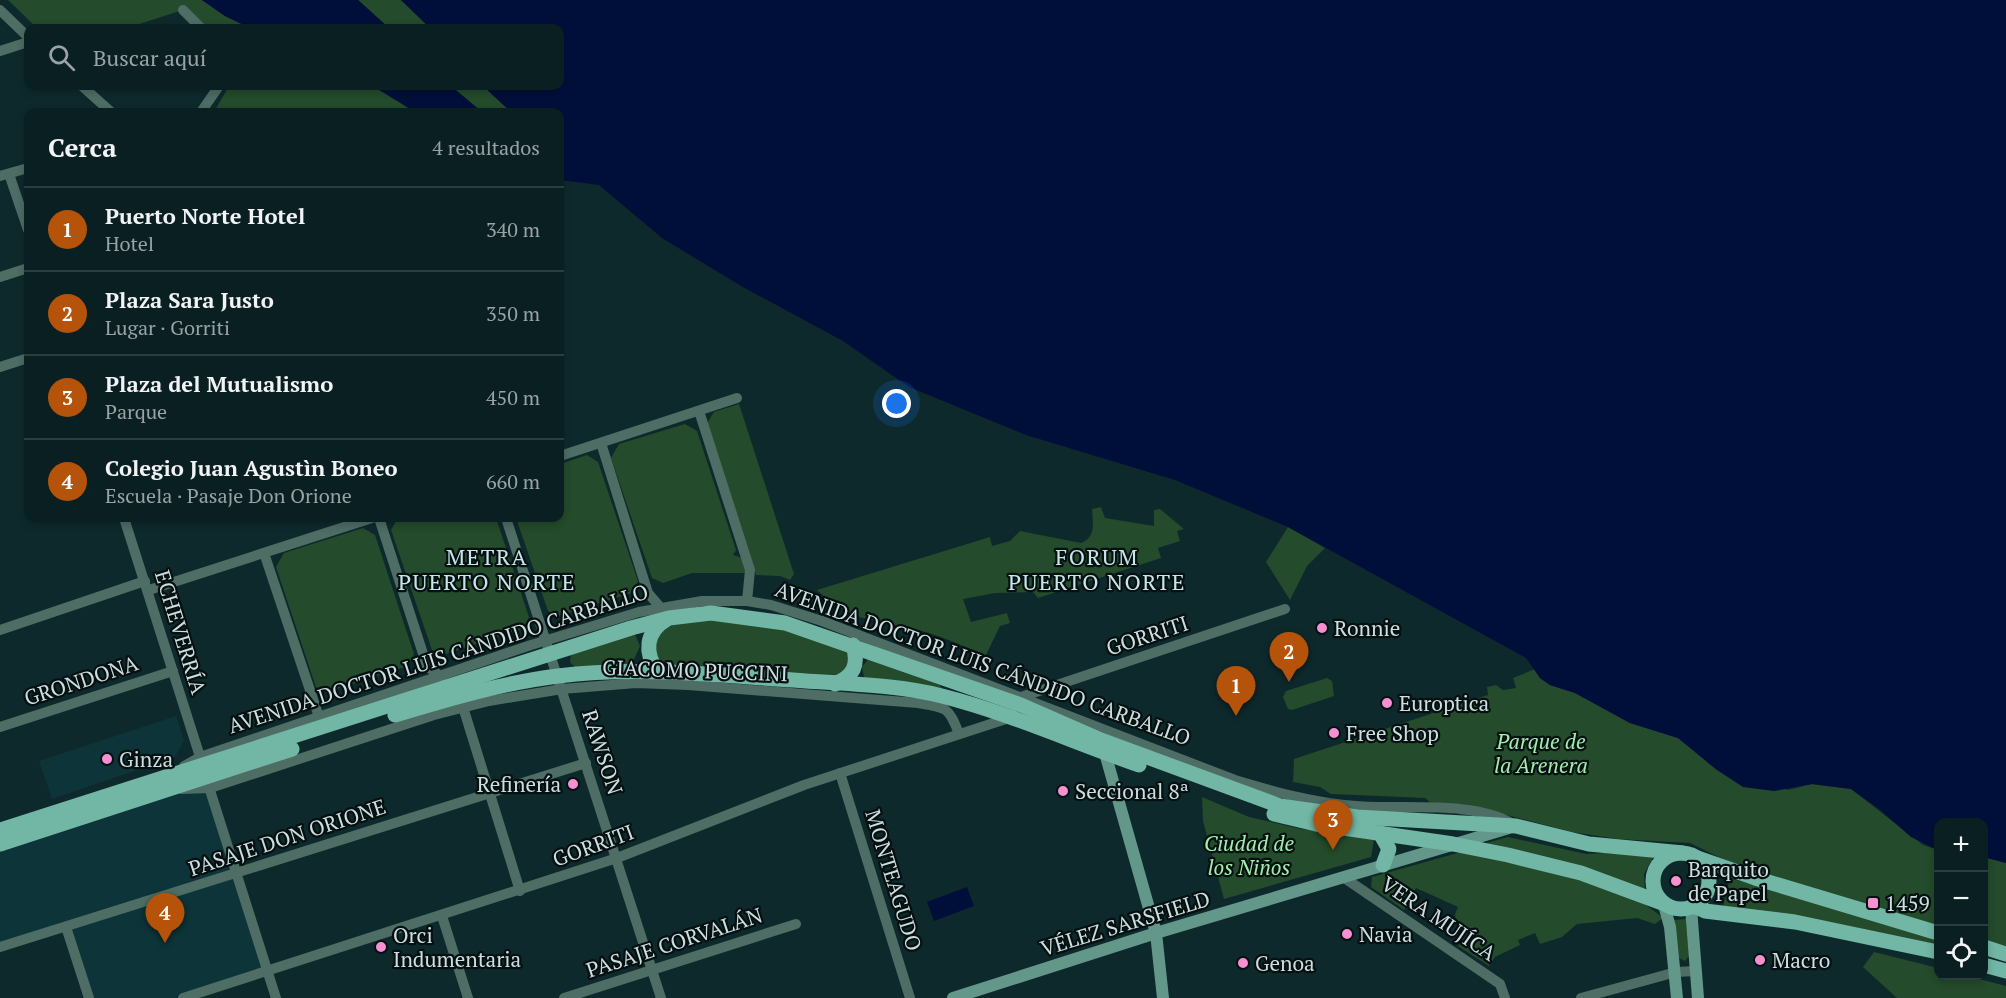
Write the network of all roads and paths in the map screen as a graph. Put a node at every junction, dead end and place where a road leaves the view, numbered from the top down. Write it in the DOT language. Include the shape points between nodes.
graph roads {
  1 [pos="0,10"];
  2 [pos="183,10"];
  3 [pos="197,24"];
  4 [pos="24,33"];
  5 [pos="24,43"];
  6 [pos="0,51"];
  7 [pos="86,90"];
  8 [pos="216,90"];
  9 [pos="107,108"];
  10 [pos="204,108"];
  11 [pos="24,169"];
  12 [pos="5,175"];
  13 [pos="24,220"];
  14 [pos="24,269"];
  15 [pos="0,277"];
  16 [pos="24,359"];
  17 [pos="0,367"];
  18 [pos="737,398"];
  19 [pos="699,411"];
  20 [pos="601,443"];
  21 [pos="564,455"];
  22 [pos="125,522"];
  23 [pos="360,522"];
  24 [pos="380,522"];
  25 [pos="507,522"];
  26 [pos="264,553"];
  27 [pos="147,586"];
  28 [pos="742,601"];
  29 [pos="1286,609"];
  30 [pos="665,613"];
  31 [pos="724,614"];
  32 [pos="824,628"];
  33 [pos="0,630"];
  34 [pos="853,645"];
  35 [pos="549,647"];
  36 [pos="173,671"];
  37 [pos="658,672"];
  38 [pos="441,677"];
  39 [pos="631,677"];
  40 [pos="560,682"];
  41 [pos="460,683"];
  42 [pos="835,684"];
  43 [pos="1021,697"];
  44 [pos="463,707"];
  45 [pos="391,716"];
  46 [pos="319,717"];
  47 [pos="1012,717"];
  48 [pos="407,723"];
  49 [pos="0,727"];
  50 [pos="273,732"];
  51 [pos="960,734"];
  52 [pos="292,738"];
  53 [pos="1101,740"];
  54 [pos="586,763"];
  55 [pos="205,772"];
  56 [pos="840,773"];
  57 [pos="170,783"];
  58 [pos="490,794"];
  59 [pos="1516,826"];
  60 [pos="0,830"];
  61 [pos="1380,833"];
  62 [pos="0,844"];
  63 [pos="1453,844"];
  64 [pos="1688,855"];
  65 [pos="616,858"];
  66 [pos="1383,865"];
  67 [pos="237,874"];
  68 [pos="1343,877"];
  69 [pos="520,891"];
  70 [pos="1663,904"];
  71 [pos="1693,907"];
  72 [pos="442,916"];
  73 [pos="796,924"];
  74 [pos="66,927"];
  75 [pos="1934,932"];
  76 [pos="1156,933"];
  77 [pos="0,947"];
  78 [pos="1988,949"];
  79 [pos="1934,951"];
  80 [pos="2006,954"];
  81 [pos="1988,966"];
  82 [pos="652,970"];
  83 [pos="268,971"];
  84 [pos="1696,971"];
  85 [pos="2006,971"];
  86 [pos="1676,972"];
  87 [pos="89,998"];
  88 [pos="183,998"];
  89 [pos="276,998"];
  90 [pos="468,998"];
  91 [pos="564,998"];
  92 [pos="661,998"];
  93 [pos="910,998"];
  94 [pos="953,998"];
  95 [pos="1163,998"];
  96 [pos="1505,998"];
  97 [pos="1581,998"];
  98 [pos="1677,998"];
  99 [pos="1698,998"];
  1 -- 4 [label="street"];
  2 -- 3 [label="street"];
  5 -- 6 [label="street"];
  7 -- 9 [label="street"];
  8 -- 10 [label="street"];
  11 -- 12 [label="street"];
  12 -- 13 [label="street"];
  14 -- 15 [label="street"];
  16 -- 17 [label="street"];
  18 -- 19 [label="street"];
  19 -- 20 [label="street"];
  19 -- 28 [label="street" via="750,570"];
  20 -- 21 [label="street"];
  20 -- 30 [label="street" via="648,593"];
  22 -- 27 [label="street, ECHEVERRÍA"];
  23 -- 26 [label="street"];
  24 -- 38 [label="street" via="427,666"];
  25 -- 35 [label="street, RAWSON"];
  26 -- 27 [label="street"];
  26 -- 46 [label="street"];
  27 -- 33 [label="street"];
  27 -- 36 [label="street, ECHEVERRÍA"];
  28 -- 30 [label="street, AVENIDA DOCTOR LUIS CÁNDIDO CARBALLO" via="702,601"];
  28 -- 31 [label="main road"];
  28 -- 32 [label="street, AVENIDA DOCTOR LUIS CÁNDIDO CARBALLO" via="771,605"];
  29 -- 43 [label="street, GORRITI"];
  30 -- 31 [label="main road, AVENIDA DOCTOR LUIS CÁNDIDO CARBALLO"];
  30 -- 35 [label="main road, AVENIDA DOCTOR LUIS CÁNDIDO CARBALLO"];
  30 -- 37 [label="main road" via="648,648"];
  31 -- 32 [label="main road, AVENIDA DOCTOR LUIS CÁNDIDO CARBALLO"];
  32 -- 34 [label="main road, AVENIDA DOCTOR LUIS CÁNDIDO CARBALLO"];
  32 -- 43 [label="street, AVENIDA DOCTOR LUIS CÁNDIDO CARBALLO"];
  34 -- 42 [label="main road" via="855,669 847,679"];
  34 -- 53 [label="main road, AVENIDA DOCTOR LUIS CÁNDIDO CARBALLO" via="1021,705"];
  35 -- 38 [label="street, AVENIDA DOCTOR LUIS CÁNDIDO CARBALLO"];
  35 -- 40 [label="street, RAWSON"];
  35 -- 41 [label="main road, AVENIDA DOCTOR LUIS CÁNDIDO CARBALLO"];
  36 -- 49 [label="street, GRONDONA"];
  36 -- 55 [label="street, ECHEVERRÍA"];
  37 -- 39 [label="main road, AVENIDA DOCTOR LUIS CÁNDIDO CARBALLO"];
  37 -- 42 [label="main road, AVENIDA DOCTOR LUIS CÁNDIDO CARBALLO"];
  38 -- 41 [label="main road"];
  38 -- 46 [label="street, AVENIDA DOCTOR LUIS CÁNDIDO CARBALLO"];
  39 -- 40 [label="main road, AVENIDA DOCTOR LUIS CÁNDIDO CARBALLO"];
  39 -- 51 [label="street, GIACOMO PUCCINI" via="943,707 951,713"];
  40 -- 44 [label="street"];
  40 -- 45 [label="main road, AVENIDA DOCTOR LUIS CÁNDIDO CARBALLO" via="462,694"];
  40 -- 54 [label="street, RAWSON"];
  41 -- 52 [label="main road, AVENIDA DOCTOR LUIS CÁNDIDO CARBALLO"];
  42 -- 47 [label="main road, AVENIDA DOCTOR LUIS CÁNDIDO CARBALLO" via="940,696"];
  43 -- 53 [label="street, AVENIDA DOCTOR LUIS CÁNDIDO CARBALLO"];
  44 -- 48 [label="street"];
  44 -- 58 [label="street"];
  45 -- 48 [label="main road"];
  45 -- 55 [label="main road, AVENIDA DOCTOR LUIS CÁNDIDO CARBALLO"];
  46 -- 50 [label="street, AVENIDA DOCTOR LUIS CÁNDIDO CARBALLO"];
  47 -- 51 [label="street, GORRITI"];
  47 -- 53 [label="main road, AVENIDA DOCTOR LUIS CÁNDIDO CARBALLO"];
  48 -- 55 [label="street"];
  50 -- 52 [label="main road"];
  50 -- 55 [label="street, AVENIDA DOCTOR LUIS CÁNDIDO CARBALLO"];
  51 -- 56 [label="street, GORRITI"];
  52 -- 55 [label="main road, AVENIDA DOCTOR LUIS CÁNDIDO CARBALLO"];
  53 -- 59 [label="main road, AVENIDA DOCTOR LUIS CÁNDIDO CARBALLO" via="1228,789 1290,807 1357,817"];
  53 -- 61 [label="main road, AVENIDA DOCTOR LUIS CÁNDIDO CARBALLO" via="1279,815"];
  53 -- 76 [label="main road"];
  54 -- 58 [label="street, PASAJE DON ORIONE"];
  54 -- 65 [label="street, RAWSON"];
  55 -- 57 [label="main road, AVENIDA DOCTOR LUIS CÁNDIDO CARBALLO"];
  55 -- 57 [label="street, AVENIDA DOCTOR LUIS CÁNDIDO CARBALLO"];
  55 -- 67 [label="street, ECHEVERRÍA"];
  56 -- 65 [label="street, GORRITI"];
  56 -- 93 [label="street, MONTEAGUDO"];
  57 -- 60 [label="main road, AVENIDA DOCTOR LUIS CÁNDIDO CARBALLO"];
  57 -- 62 [label="main road, AVENIDA DOCTOR LUIS CÁNDIDO CARBALLO"];
  58 -- 67 [label="street, PASAJE DON ORIONE"];
  58 -- 69 [label="street"];
  59 -- 63 [label="main road, VÉLEZ SARSFIELD"];
  59 -- 64 [label="main road, AVENIDA DOCTOR LUIS CÁNDIDO CARBALLO" via="1589,844"];
  61 -- 63 [label="main road, AVENIDA DOCTOR LUIS CÁNDIDO CARBALLO"];
  61 -- 66 [label="main road" via="1389,849"];
  63 -- 66 [label="main road, VÉLEZ SARSFIELD"];
  63 -- 70 [label="main road, AVENIDA DOCTOR LUIS CÁNDIDO CARBALLO" via="1581,873"];
  64 -- 70 [label="main road" via="1664,859 1653,875 1654,891"];
  64 -- 71 [label="main road" via="1701,862 1709,880 1702,900"];
  64 -- 75 [label="main road, AVENIDA DOCTOR LUIS CÁNDIDO CARBALLO"];
  65 -- 69 [label="street, GORRITI"];
  65 -- 82 [label="street, RAWSON"];
  66 -- 68 [label="main road, VÉLEZ SARSFIELD"];
  67 -- 74 [label="street, PASAJE DON ORIONE"];
  67 -- 83 [label="street, ECHEVERRÍA"];
  68 -- 76 [label="main road, VÉLEZ SARSFIELD"];
  68 -- 96 [label="street, VERA MUJÍCA" via="1500,984"];
  69 -- 72 [label="street, GORRITI"];
  70 -- 71 [label="main road" via="1682,910"];
  70 -- 86 [label="main road"];
  71 -- 79 [label="main road" via="1838,930"];
  71 -- 84 [label="main road"];
  72 -- 83 [label="street, GORRITI"];
  72 -- 90 [label="street"];
  73 -- 82 [label="street, PASAJE CORVALÁN"];
  74 -- 77 [label="street, PASAJE DON ORIONE"];
  74 -- 87 [label="street"];
  76 -- 94 [label="main road, VÉLEZ SARSFIELD"];
  76 -- 95 [label="main road"];
  78 -- 80 [label="main road"];
  81 -- 85 [label="main road"];
  82 -- 91 [label="street, PASAJE CORVALÁN"];
  82 -- 92 [label="street, RAWSON"];
  83 -- 88 [label="street, GORRITI"];
  83 -- 89 [label="street, ECHEVERRÍA"];
  84 -- 86 [label="street"];
  84 -- 99 [label="main road"];
  86 -- 97 [label="street"];
  86 -- 98 [label="main road"];
}
